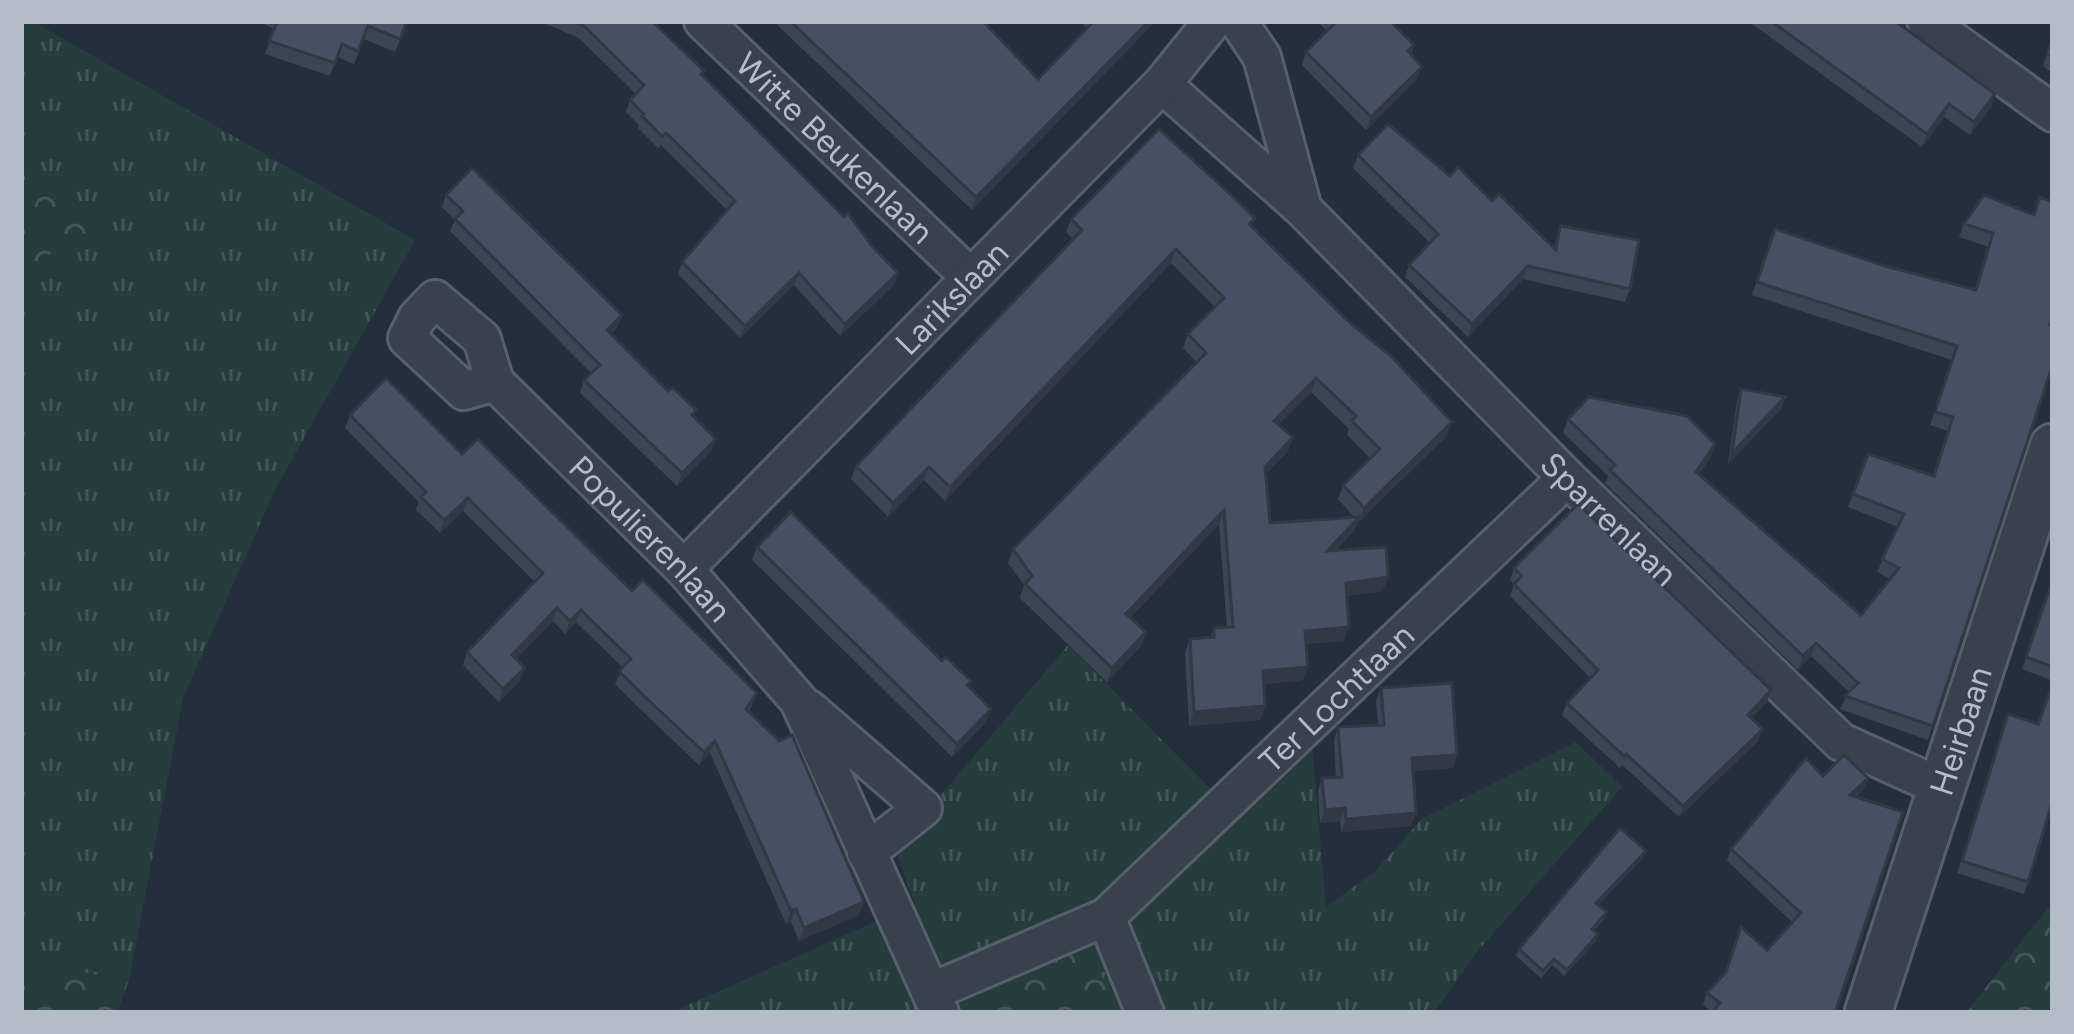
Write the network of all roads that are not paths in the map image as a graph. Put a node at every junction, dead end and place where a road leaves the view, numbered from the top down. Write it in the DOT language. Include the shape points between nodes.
graph roads {
  1 [pos="703,21"];
  2 [pos="1213,21"];
  3 [pos="1238,21"];
  4 [pos="1926,21"];
  5 [pos="1162,84"];
  6 [pos="2053,113"];
  7 [pos="1303,209"];
  8 [pos="969,276"];
  9 [pos="495,382"];
  10 [pos="2053,447"];
  11 [pos="1567,478"];
  12 [pos="684,569"];
  13 [pos="799,701"];
  14 [pos="1942,788"];
  15 [pos="866,853"];
  16 [pos="1106,917"];
  17 [pos="901,932"];
  18 [pos="936,1002"];
  19 [pos="1145,1013"];
  20 [pos="1868,1013"];
  1 -- 8 [label="street, Witte Beukenlaan"];
  2 -- 5 [label="street, Larikslaan"];
  3 -- 7 [label="street, Sparrenlaan" via="1262,57"];
  4 -- 6 [label="street"];
  5 -- 7 [label="street, Sparrenlaan"];
  5 -- 8 [label="street, Larikslaan"];
  7 -- 11 [label="street, Sparrenlaan"];
  8 -- 12 [label="street, Larikslaan"];
  9 -- 12 [label="street, Populierenlaan"];
  10 -- 14 [label="street, Heirbaan"];
  11 -- 14 [label="street, Sparrenlaan" via="1841,742"];
  11 -- 16 [label="street, Ter Lochtlaan"];
  12 -- 13 [label="street, Populierenlaan"];
  13 -- 15 [label="street, Populierenlaan"];
  13 -- 15 [label="street, Populierenlaan" via="923,808"];
  14 -- 20 [label="street, Heirbaan"];
  15 -- 17 [label="street, Populierenlaan"];
  16 -- 18 [label="street, Ter Lochtlaan"];
  16 -- 19 [label="street"];
  17 -- 18 [label="street, Ter Lochtlaan"];
}
